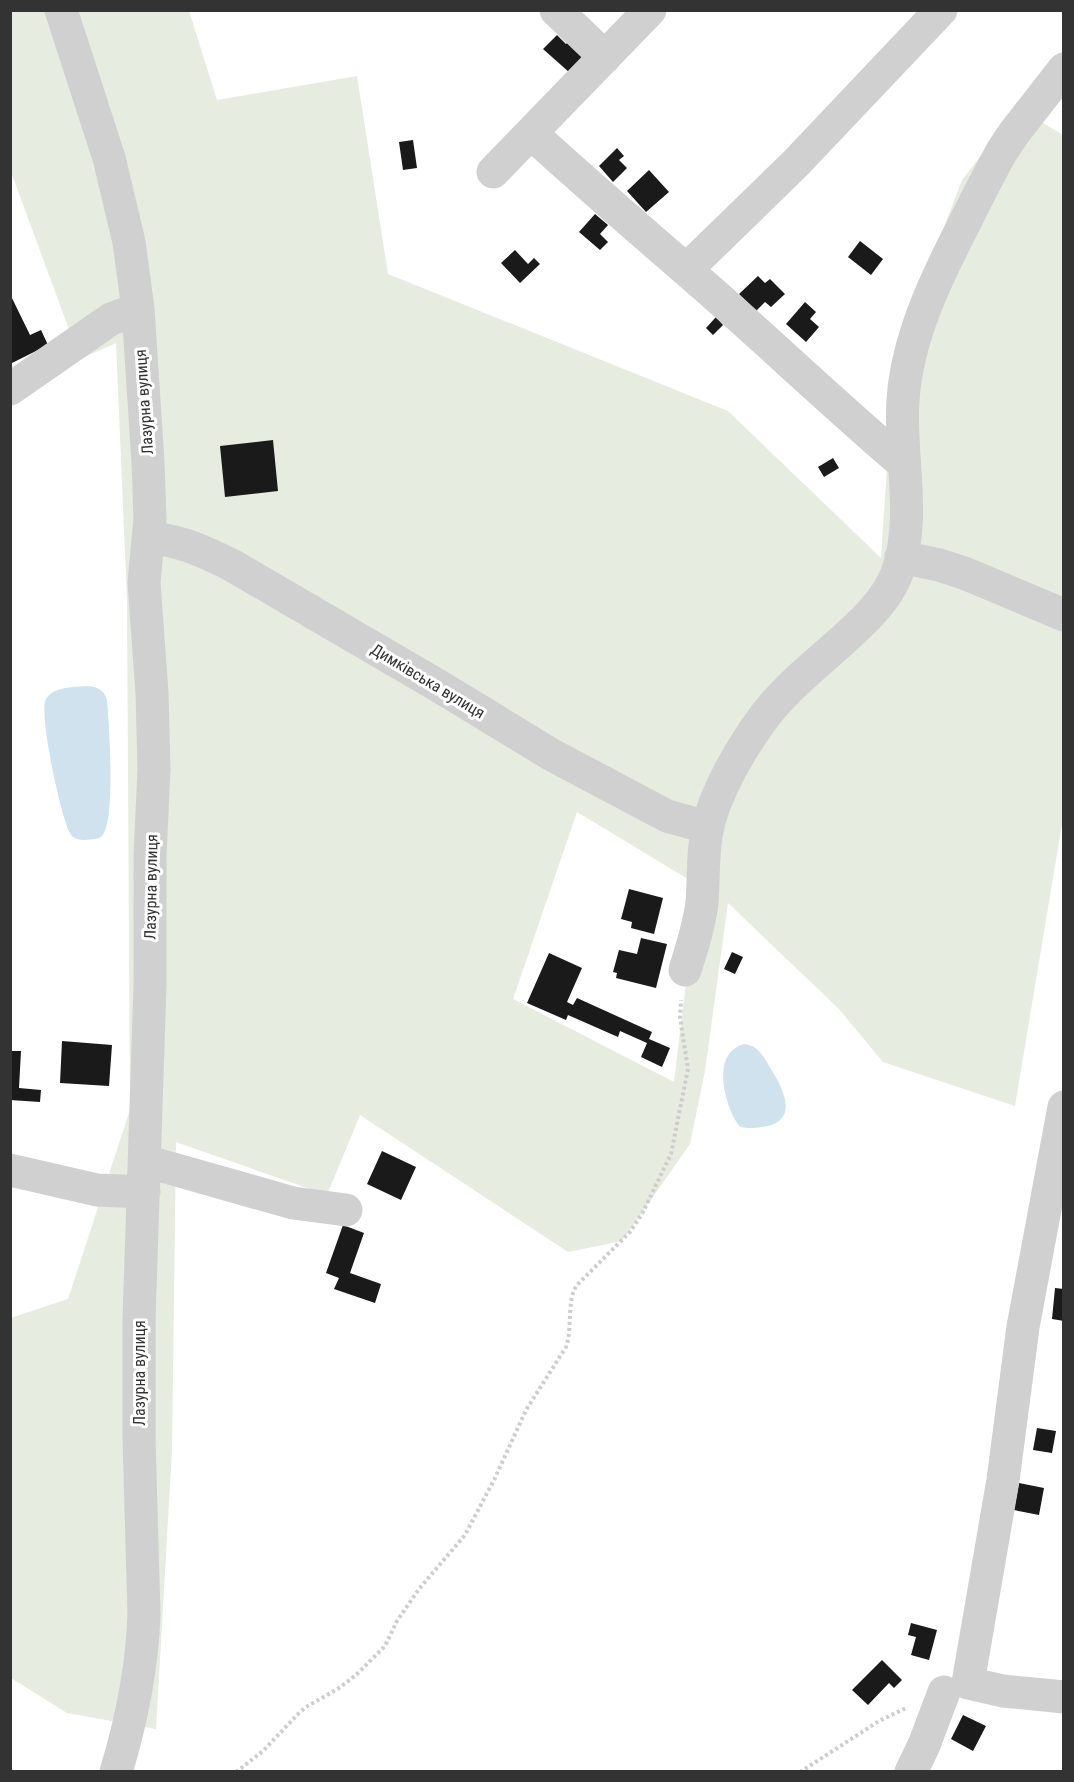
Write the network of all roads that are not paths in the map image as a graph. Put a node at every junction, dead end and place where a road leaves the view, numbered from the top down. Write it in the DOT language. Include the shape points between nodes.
graph roads {
  1 [pos="61,10"];
  2 [pos="556,10"];
  3 [pos="650,10"];
  4 [pos="941,10"];
  5 [pos="604,57"];
  6 [pos="1064,69"];
  7 [pos="532,134"];
  8 [pos="493,172"];
  9 [pos="686,270"];
  10 [pos="138,309"];
  11 [pos="10,389"];
  12 [pos="904,464"];
  13 [pos="149,537"];
  14 [pos="902,557"];
  15 [pos="1064,615"];
  16 [pos="707,827"];
  17 [pos="686,970"];
  18 [pos="1064,1107"];
  19 [pos="10,1170"];
  20 [pos="144,1176"];
  21 [pos="346,1210"];
  22 [pos="944,1692"];
  23 [pos="1064,1697"];
  24 [pos="116,1772"];
  25 [pos="911,1772"];
  1 -- 10 [label="street, Лазурна вулиця" via="123,212"];
  2 -- 5 [label="street"];
  3 -- 5 [label="street"];
  4 -- 9 [label="street" via="795,164"];
  5 -- 7 [label="street"];
  6 -- 12 [label="street" via="1002,151 928,299 904,394"];
  7 -- 8 [label="street"];
  7 -- 9 [label="street"];
  9 -- 12 [label="street"];
  10 -- 11 [label="street" via="111,319"];
  10 -- 13 [label="street, Лазурна вулиця"];
  12 -- 14 [label="street" via="906,525"];
  13 -- 16 [label="street, Димківська вулиця" via="186,544 234,567 552,755 667,816"];
  13 -- 20 [label="street, Лазурна вулиця" via="144,582 154,769"];
  14 -- 15 [label="street" via="964,573"];
  14 -- 16 [label="street" via="894,582 867,617 784,693 757,726 714,805"];
  16 -- 17 [label="street" via="700,916"];
  18 -- 23 [label="street" via="1023,1327 1003,1480 968,1683"];
  19 -- 20 [label="street" via="106,1191"];
  20 -- 21 [label="street"];
  20 -- 24 [label="street, Лазурна вулиця" via="139,1362 143,1646 138,1687"];
  22 -- 25 [label="street"];
}
